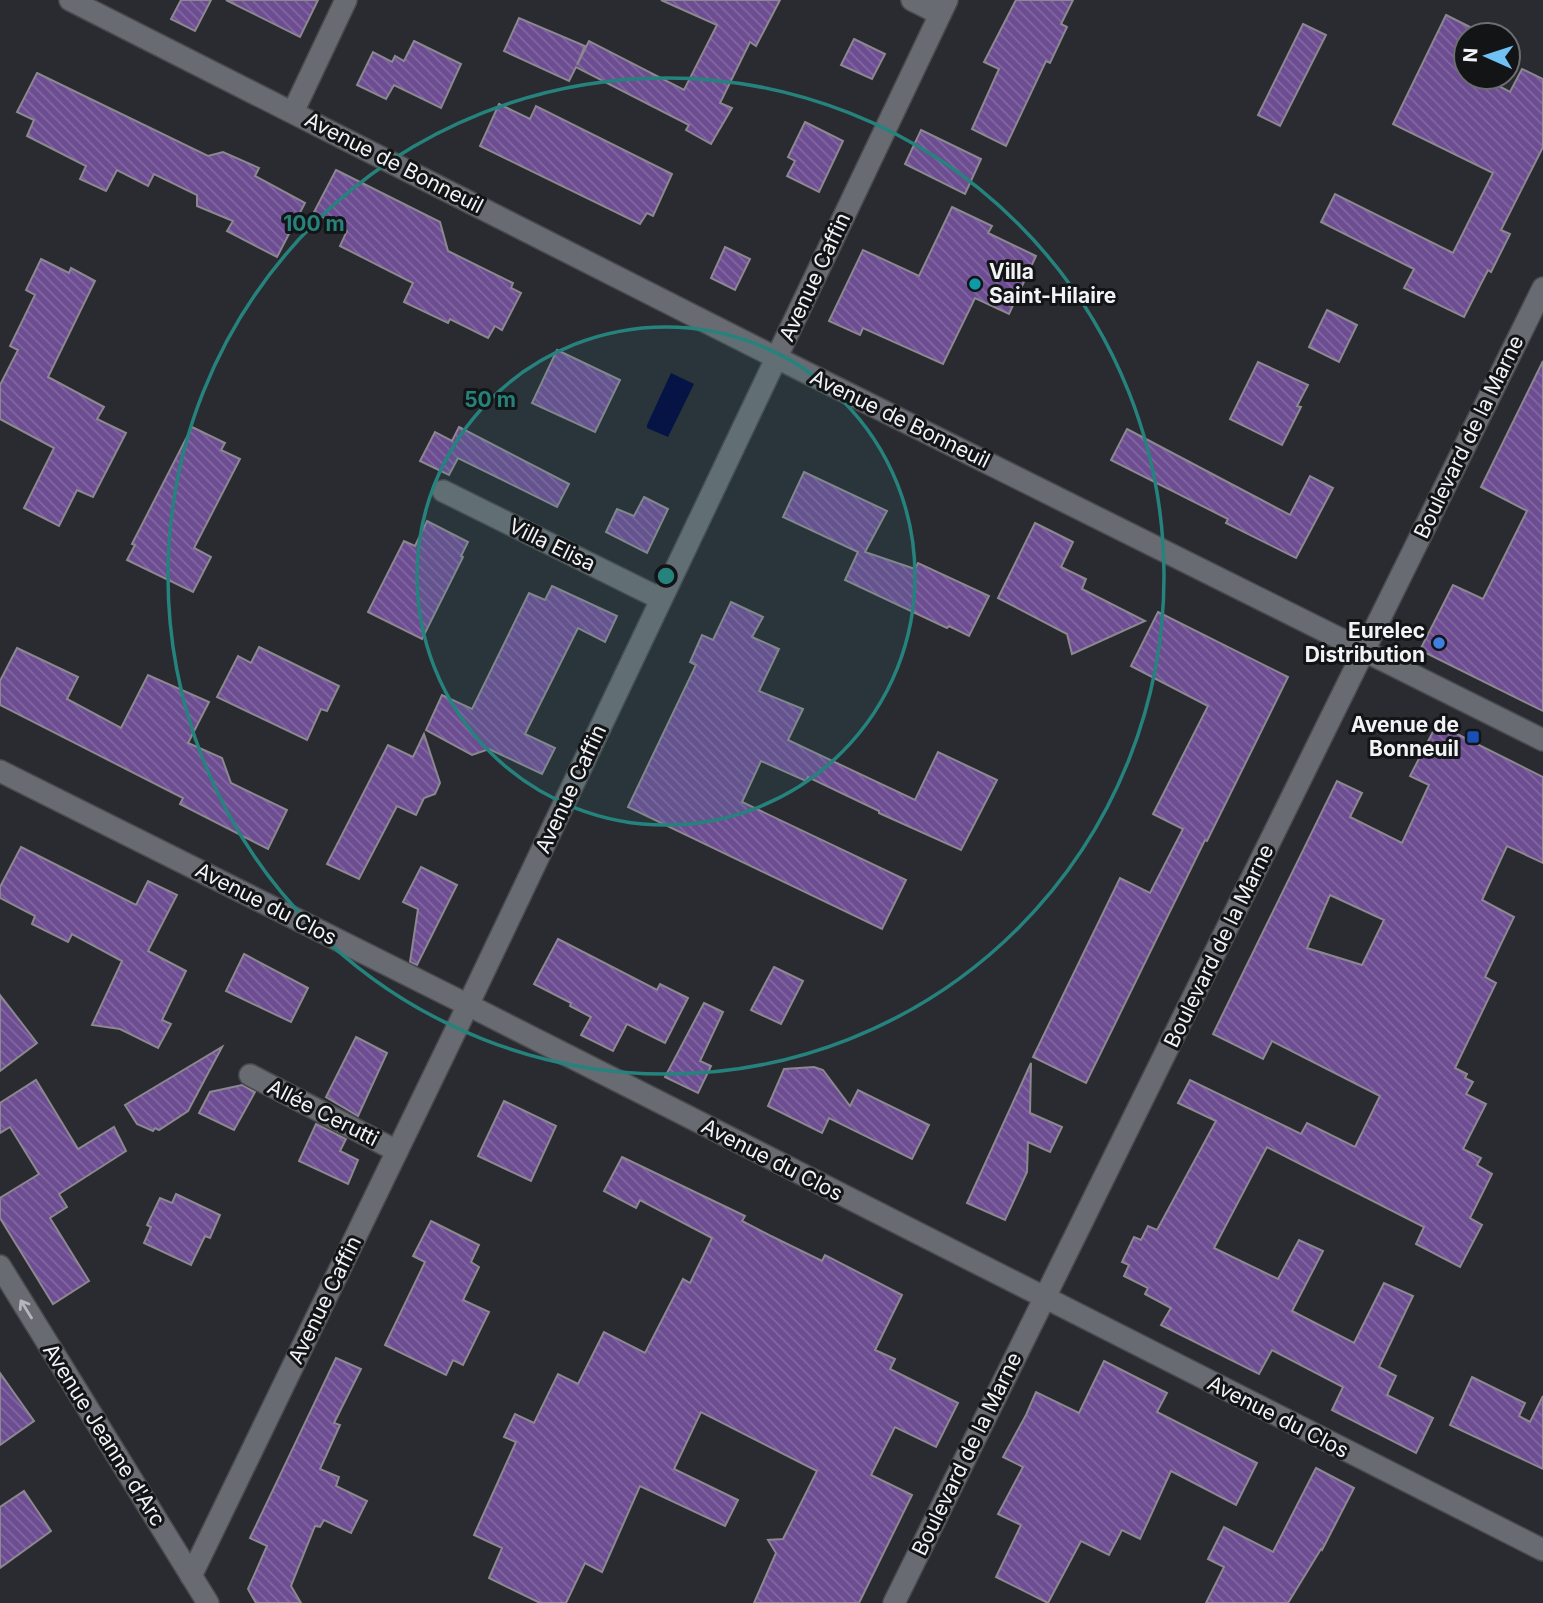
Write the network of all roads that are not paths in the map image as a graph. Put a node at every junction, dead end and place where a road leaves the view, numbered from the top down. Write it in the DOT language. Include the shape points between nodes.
graph roads {
  1 [pos="70,0"];
  2 [pos="346,0"];
  3 [pos="912,0"];
  4 [pos="944,7"];
  5 [pos="293,112"];
  6 [pos="1543,288"];
  7 [pos="777,358"];
  8 [pos="443,491"];
  9 [pos="661,599"];
  10 [pos="1364,650"];
  11 [pos="1543,740"];
  12 [pos="0,771"];
  13 [pos="468,1005"];
  14 [pos="250,1075"];
  15 [pos="397,1151"];
  16 [pos="0,1266"];
  17 [pos="1044,1299"];
  18 [pos="1543,1550"];
  19 [pos="191,1576"];
  20 [pos="208,1603"];
  21 [pos="894,1603"];
  1 -- 5 [label="street, Avenue de Bonneuil"];
  2 -- 5 [label="street"];
  3 -- 4 [label="street"];
  4 -- 7 [label="street, Avenue Caffin"];
  5 -- 7 [label="street, Avenue de Bonneuil"];
  6 -- 10 [label="street, Boulevard de la Marne"];
  7 -- 9 [label="street, Avenue Caffin"];
  7 -- 10 [label="street, Avenue de Bonneuil"];
  8 -- 9 [label="street, Villa Elisa"];
  9 -- 13 [label="street, Avenue Caffin"];
  10 -- 11 [label="street, Avenue de Bonneuil"];
  10 -- 17 [label="street, Boulevard de la Marne"];
  12 -- 13 [label="street, Avenue du Clos"];
  13 -- 15 [label="street, Avenue Caffin"];
  13 -- 17 [label="street, Avenue du Clos"];
  14 -- 15 [label="street, Allée Cerutti"];
  15 -- 19 [label="street, Avenue Caffin"];
  19 -- 16 [label="street, Avenue Jeanne d'Arc, one-way"];
  17 -- 18 [label="street, Avenue du Clos"];
  17 -- 21 [label="street, Boulevard de la Marne"];
  19 -- 20 [label="street, Avenue Jeanne d'Arc"];
}
